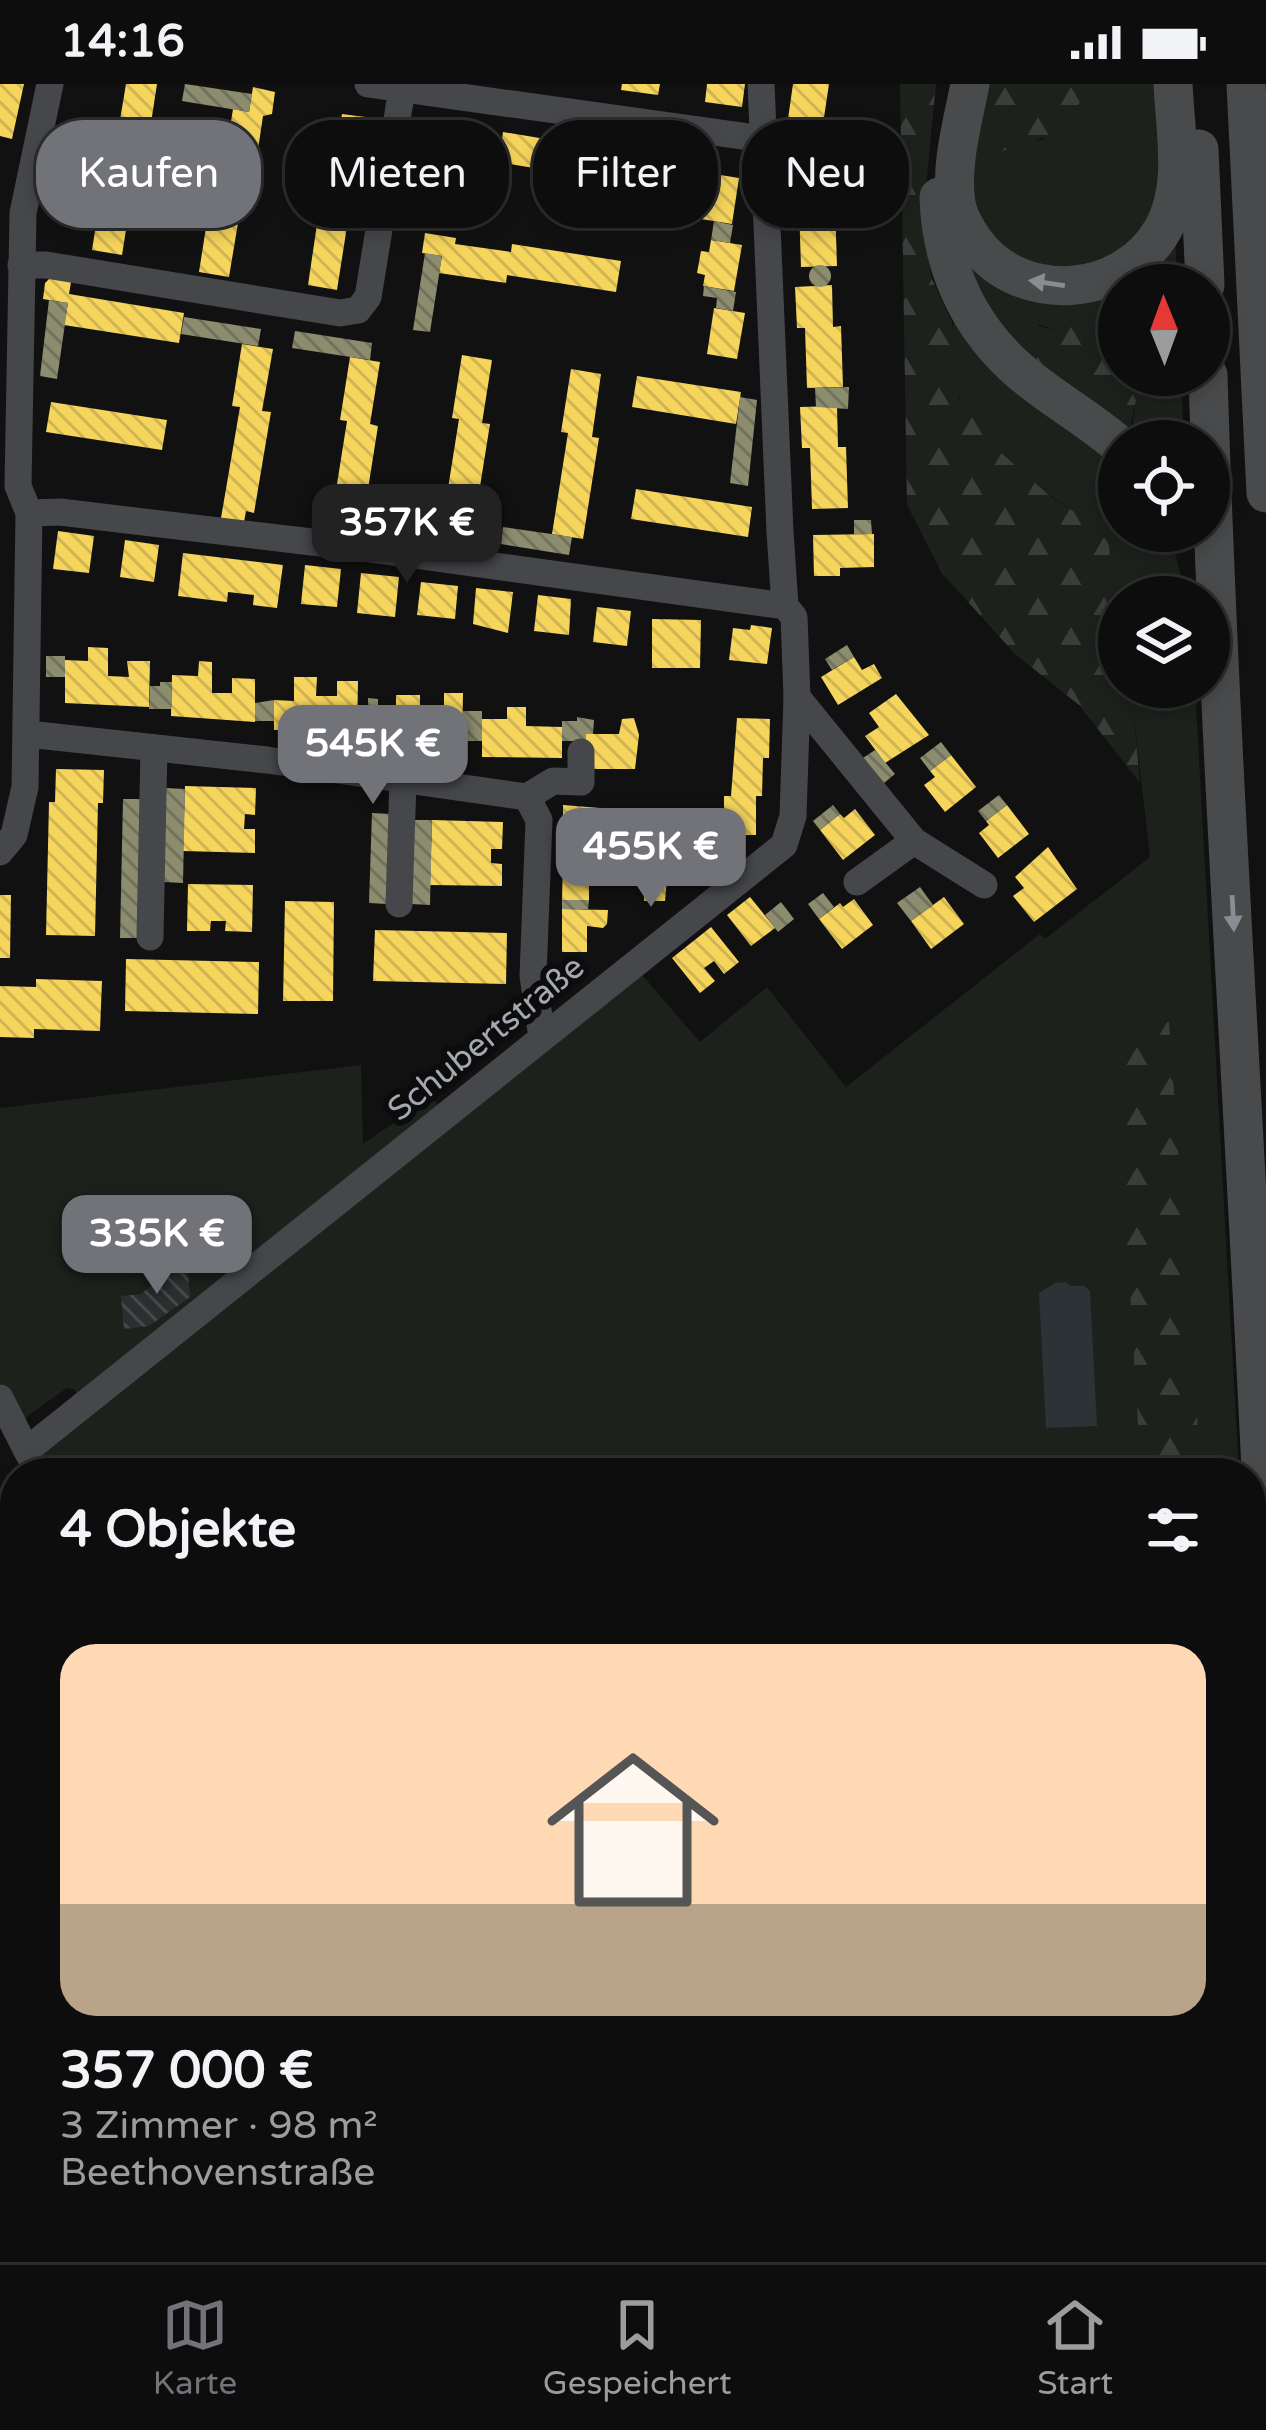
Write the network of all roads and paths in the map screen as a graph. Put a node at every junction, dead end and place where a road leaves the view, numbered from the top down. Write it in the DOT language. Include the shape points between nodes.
graph roads {
  1 [pos="50,84"];
  2 [pos="368,84"];
  3 [pos="580,84"];
  4 [pos="761,84"];
  5 [pos="949,84"];
  6 [pos="970,84"];
  7 [pos="1173,84"];
  8 [pos="1196,84"];
  9 [pos="1246,84"];
  10 [pos="402,89"];
  11 [pos="580,113"];
  12 [pos="762,120"];
  13 [pos="742,136"];
  14 [pos="767,228"];
  15 [pos="1204,264"];
  16 [pos="21,265"];
  17 [pos="1209,396"];
  18 [pos="1098,429"];
  19 [pos="1266,494"];
  20 [pos="29,513"];
  21 [pos="785,606"];
  22 [pos="797,698"];
  23 [pos="1204,708"];
  24 [pos="28,734"];
  25 [pos="154,748"];
  26 [pos="576,749"];
  27 [pos="403,780"];
  28 [pos="1226,796"];
  29 [pos="527,797"];
  30 [pos="914,842"];
  31 [pos="0,852"];
  32 [pos="857,882"];
  33 [pos="984,885"];
  34 [pos="399,904"];
  35 [pos="149,937"];
  36 [pos="542,1037"];
  37 [pos="0,1398"];
  38 [pos="1261,1458"];
  1 -- 16 [label="street" via="23,213"];
  2 -- 10 [label="street"];
  3 -- 11 [label="street"];
  4 -- 12 [label="street, Schubertstraße"];
  5 -- 18 [label="highway" via="939,202 960,299 1012,364"];
  7 -- 6 [label="highway, one-way" via="1174,200 1163,230 1140,259 1111,277 1048,286 987,258 956,205"];
  8 -- 15 [label="highway"];
  9 -- 19 [label="highway"];
  10 -- 11 [label="street"];
  10 -- 16 [label="street" via="368,297 358,310"];
  11 -- 13 [label="street"];
  14 -- 21 [label="street, Schubertstraße"];
  16 -- 20 [label="street" via="18,486"];
  17 -- 28 [label="highway"];
  20 -- 21 [label="street" via="379,550"];
  20 -- 24 [label="street"];
  21 -- 22 [label="street, Schubertstraße" via="794,617"];
  22 -- 30 [label="street"];
  22 -- 36 [label="street, Schubertstraße" via="793,816 784,845"];
  23 -- 28 [label="highway" via="1207,749"];
  24 -- 25 [label="street"];
  24 -- 31 [label="street" via="21,813"];
  25 -- 27 [label="street"];
  25 -- 35 [label="street"];
  26 -- 29 [label="street" via="581,782 553,781"];
  27 -- 29 [label="street"];
  27 -- 34 [label="street"];
  28 -- 38 [label="highway, one-way"];
  29 -- 36 [label="street" via="539,820 533,976"];
  30 -- 32 [label="street"];
  30 -- 33 [label="street"];
  36 -- 37 [label="street, Schubertstraße" via="28,1452"];
}
